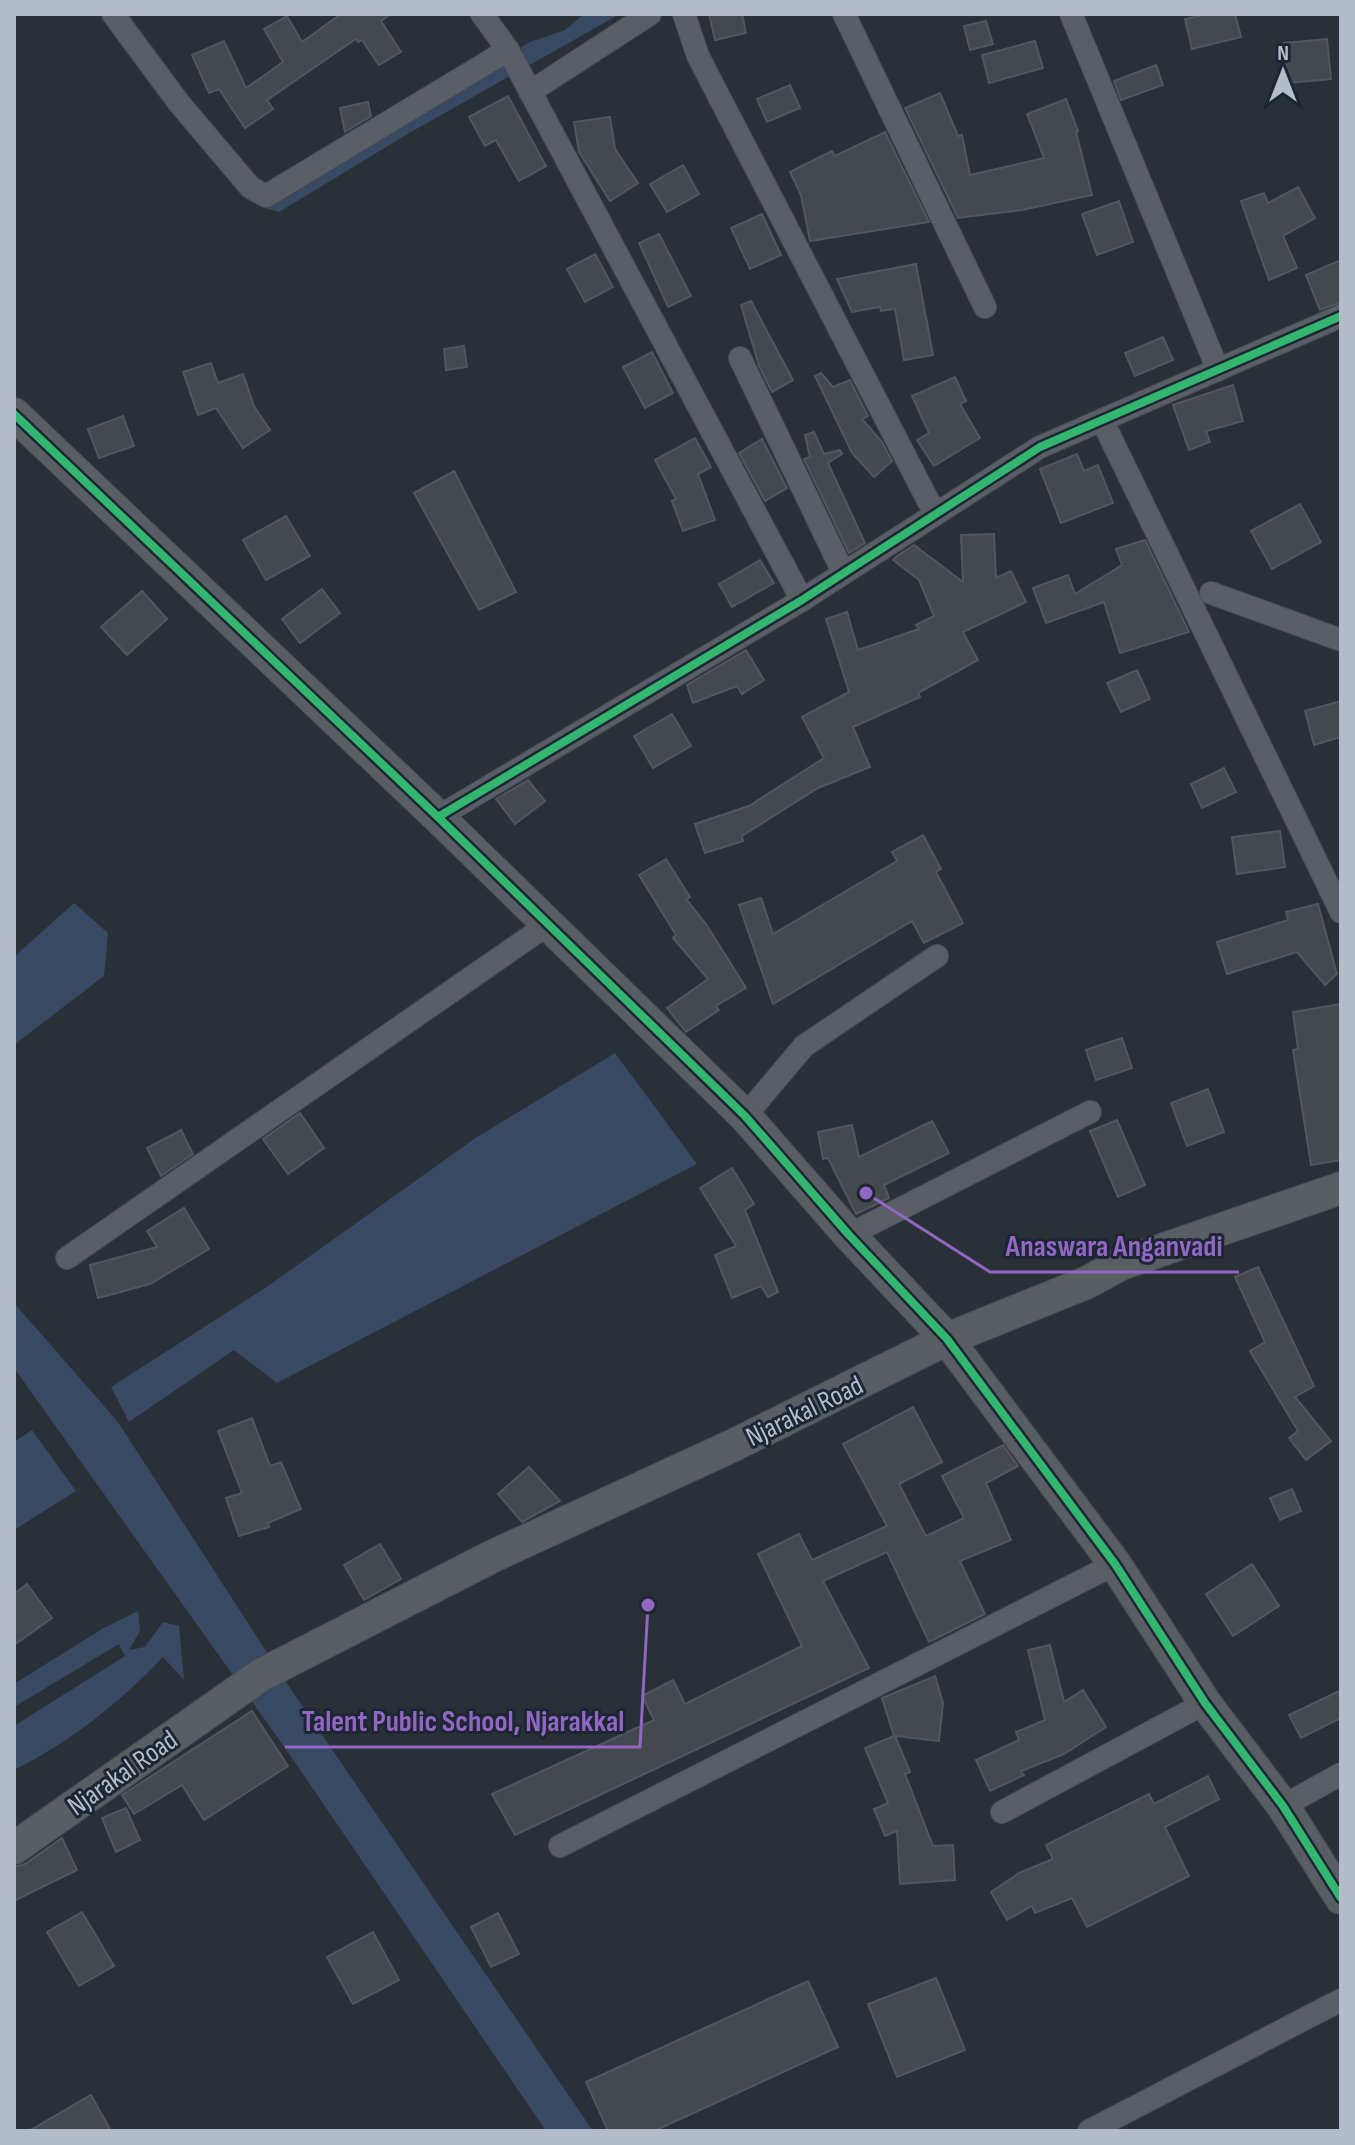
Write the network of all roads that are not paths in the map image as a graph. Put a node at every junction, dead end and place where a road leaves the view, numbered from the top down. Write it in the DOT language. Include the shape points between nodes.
graph roads {
  1 [pos="113,14"];
  2 [pos="482,14"];
  3 [pos="650,14"];
  4 [pos="684,14"];
  5 [pos="844,14"];
  6 [pos="1071,14"];
  7 [pos="508,50"];
  8 [pos="526,84"];
  9 [pos="985,307"];
  10 [pos="1341,316"];
  11 [pos="740,358"];
  12 [pos="1218,370"];
  13 [pos="14,414"];
  14 [pos="1102,420"];
  15 [pos="935,514"];
  16 [pos="843,572"];
  17 [pos="1211,593"];
  18 [pos="802,600"];
  19 [pos="1341,640"];
  20 [pos="438,817"];
  21 [pos="1341,912"];
  22 [pos="547,925"];
  23 [pos="937,956"];
  24 [pos="1090,1112"];
  25 [pos="745,1116"];
  26 [pos="1341,1188"];
  27 [pos="849,1235"];
  28 [pos="67,1258"];
  29 [pos="947,1339"];
  30 [pos="1115,1564"];
  31 [pos="1205,1703"];
  32 [pos="1341,1774"];
  33 [pos="1283,1806"];
  34 [pos="1002,1812"];
  35 [pos="560,1846"];
  36 [pos="14,1848"];
  37 [pos="1341,1898"];
  38 [pos="1341,2000"];
  39 [pos="1089,2131"];
  1 -- 7 [label="street" via="179,103 250,187 266,196"];
  2 -- 7 [label="street"];
  3 -- 8 [label="street"];
  4 -- 15 [label="street" via="698,56"];
  5 -- 9 [label="street"];
  6 -- 12 [label="street"];
  7 -- 8 [label="street"];
  8 -- 18 [label="street"];
  10 -- 12 [label="street"];
  11 -- 16 [label="street"];
  12 -- 14 [label="street"];
  13 -- 20 [label="street"];
  14 -- 15 [label="street" via="1040,447"];
  14 -- 21 [label="street"];
  15 -- 16 [label="street"];
  16 -- 18 [label="street"];
  17 -- 19 [label="street"];
  18 -- 20 [label="street"];
  20 -- 22 [label="street"];
  22 -- 25 [label="street"];
  22 -- 28 [label="street"];
  23 -- 25 [label="street" via="804,1046"];
  24 -- 27 [label="street"];
  25 -- 27 [label="street"];
  26 -- 29 [label="street, Njarakal Road" via="1121,1264"];
  27 -- 29 [label="street"];
  29 -- 30 [label="street"];
  29 -- 36 [label="street, Njarakal Road" via="493,1556 261,1675"];
  30 -- 31 [label="street"];
  30 -- 35 [label="street"];
  31 -- 33 [label="street"];
  31 -- 34 [label="street"];
  32 -- 33 [label="street"];
  33 -- 37 [label="street"];
  38 -- 39 [label="street"];
}
